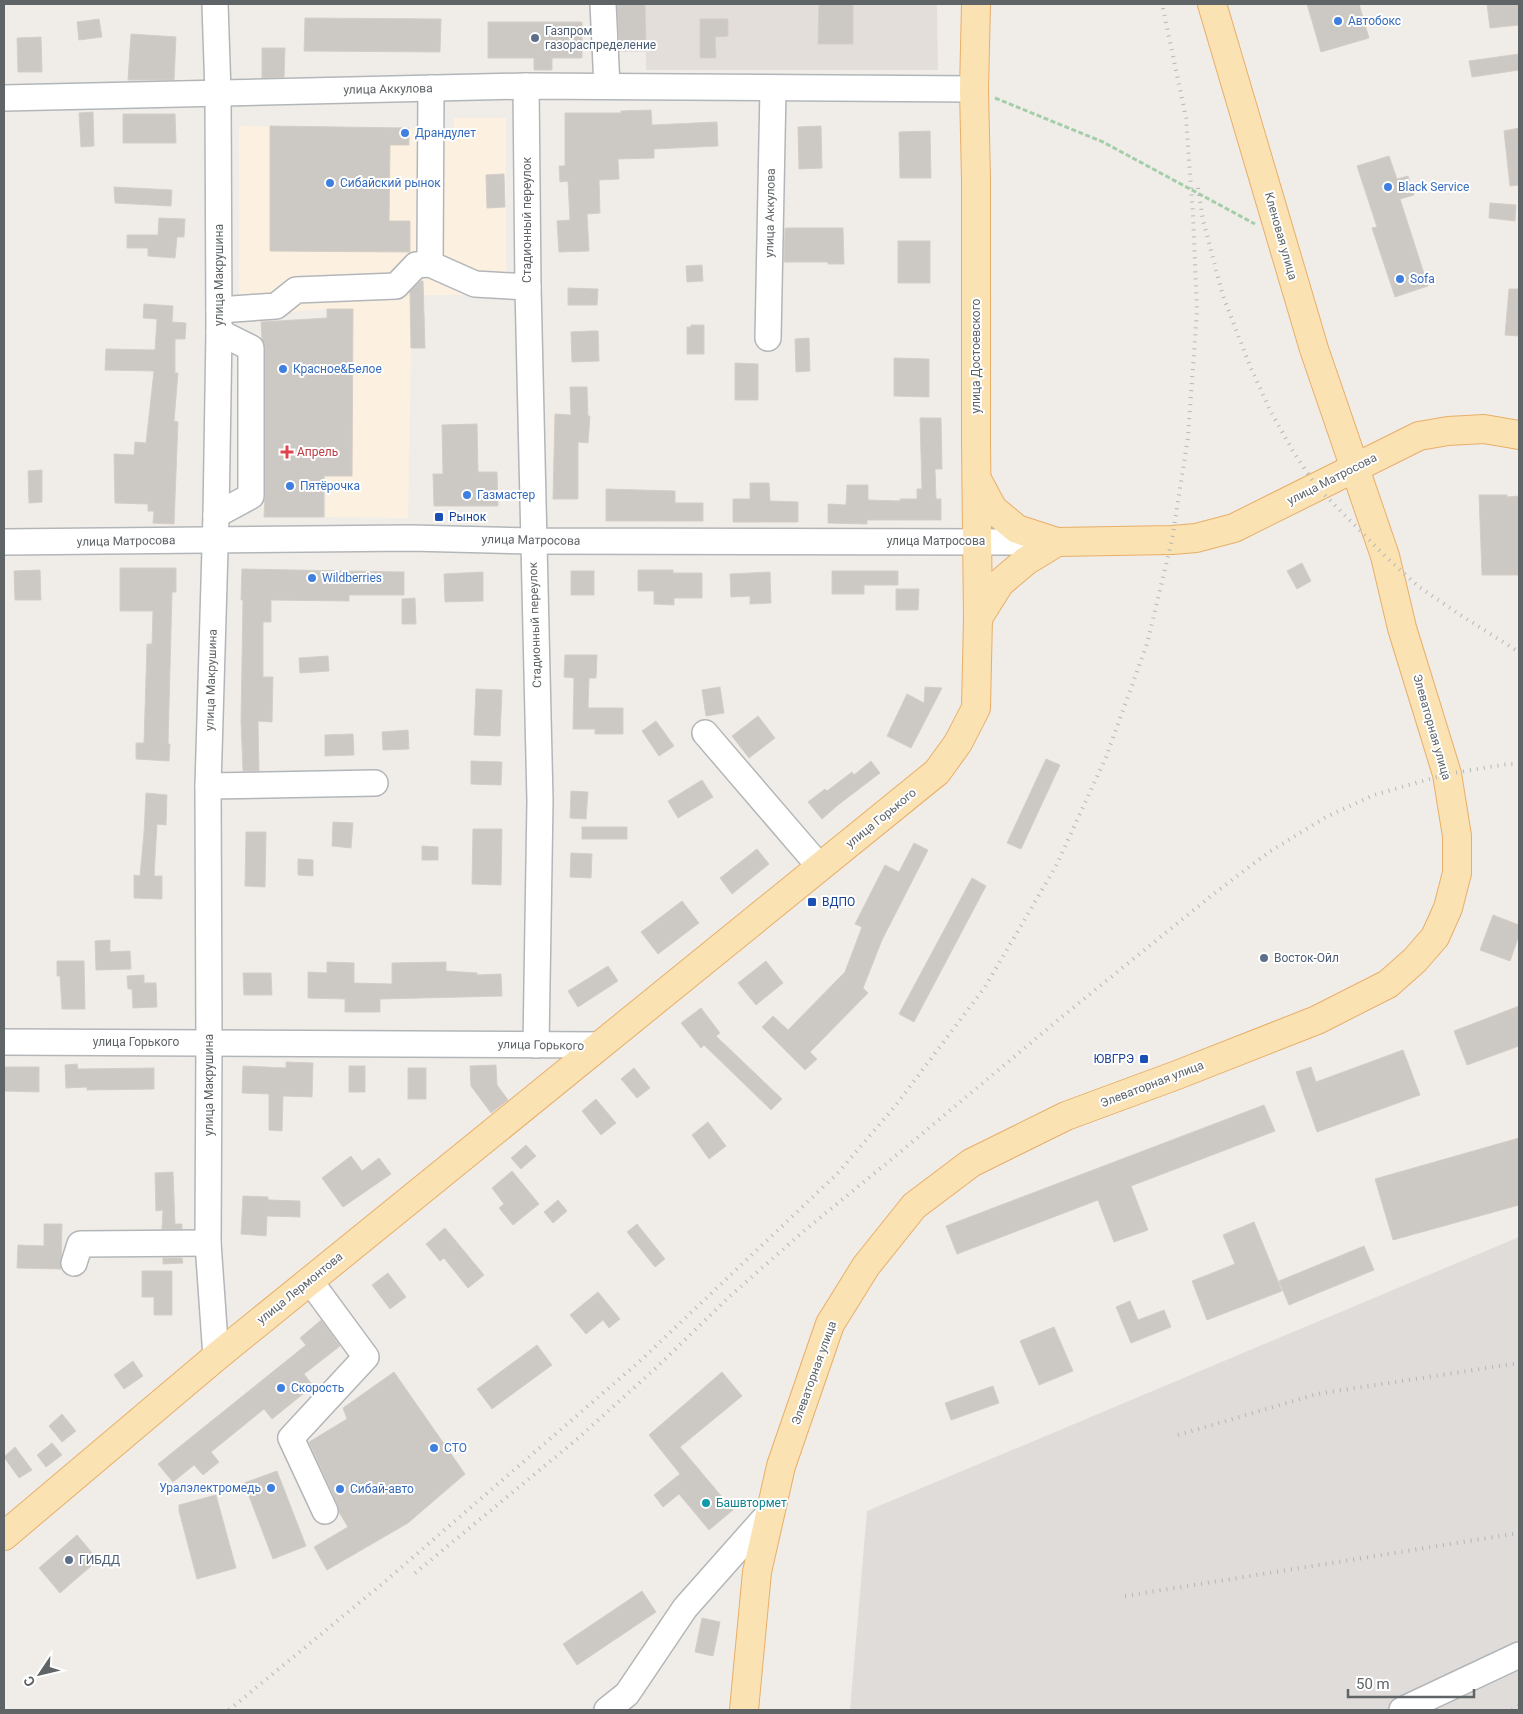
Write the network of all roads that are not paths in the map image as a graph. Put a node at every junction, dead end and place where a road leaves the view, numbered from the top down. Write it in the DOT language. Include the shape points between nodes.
graph roads {
  1 [pos="215,4"];
  2 [pos="603,4"];
  3 [pos="976,4"];
  4 [pos="1212,4"];
  5 [pos="526,86"];
  6 [pos="607,86"];
  7 [pos="431,88"];
  8 [pos="773,89"];
  9 [pos="974,89"];
  10 [pos="218,93"];
  11 [pos="4,98"];
  12 [pos="430,264"];
  13 [pos="528,287"];
  14 [pos="219,321"];
  15 [pos="768,338"];
  16 [pos="251,417"];
  17 [pos="218,420"];
  18 [pos="1519,435"];
  19 [pos="1354,467"];
  20 [pos="978,480"];
  21 [pos="216,515"];
  22 [pos="215,540"];
  23 [pos="532,540"];
  24 [pos="4,542"];
  25 [pos="978,542"];
  26 [pos="1057,542"];
  27 [pos="978,618"];
  28 [pos="976,708"];
  29 [pos="705,733"];
  30 [pos="375,783"];
  31 [pos="208,786"];
  32 [pos="820,867"];
  33 [pos="4,1042"];
  34 [pos="209,1042"];
  35 [pos="536,1045"];
  36 [pos="600,1045"];
  37 [pos="208,1243"];
  38 [pos="74,1263"];
  39 [pos="310,1281"];
  40 [pos="216,1357"];
  41 [pos="325,1511"];
  42 [pos="770,1511"];
  43 [pos="4,1536"];
  44 [pos="1519,1655"];
  45 [pos="607,1710"];
  46 [pos="744,1710"];
  47 [pos="1402,1710"];
  1 -- 10 [label="street, улица Макрушина"];
  2 -- 6 [label="street"];
  3 -- 9 [label="main road, улица Достоевского"];
  4 -- 19 [label="main road, Кленовая улица" via="1314,349"];
  5 -- 6 [label="street, улица Аккулова"];
  5 -- 7 [label="street, улица Аккулова"];
  5 -- 13 [label="street, Стадионный переулок"];
  6 -- 8 [label="street, улица Аккулова"];
  7 -- 10 [label="street, улица Аккулова"];
  7 -- 12 [label="street"];
  8 -- 9 [label="street, улица Аккулова"];
  8 -- 15 [label="street, улица Аккулова"];
  9 -- 20 [label="main road, улица Достоевского"];
  10 -- 11 [label="street, улица Аккулова"];
  10 -- 14 [label="street, улица Макрушина"];
  12 -- 13 [label="street" via="475,284"];
  12 -- 14 [label="street" via="416,265 396,286 296,290 276,306"];
  13 -- 23 [label="street, Стадионный переулок"];
  14 -- 16 [label="street" via="251,348"];
  14 -- 17 [label="street, улица Макрушина"];
  16 -- 17 [label="street"];
  16 -- 21 [label="street" via="251,496"];
  17 -- 21 [label="street, улица Макрушина"];
  18 -- 19 [label="main road, улица Матросова" via="1484,428 1419,436"];
  19 -- 26 [label="main road, улица Матросова" via="1234,528 1196,538"];
  19 -- 42 [label="main road, Элеваторная улица" via="1385,556 1402,628 1447,774 1457,836 1457,873 1448,908 1435,937 1388,984 1355,1002 1317,1020 1066,1116 971,1163 914,1206 866,1266 830,1324 781,1466"];
  20 -- 25 [label="main road, улица Достоевского"];
  20 -- 26 [label="main road, улица Матросова" via="992,509 1017,528"];
  21 -- 22 [label="street, улица Макрушина"];
  22 -- 23 [label="street, улица Матросова"];
  22 -- 24 [label="street, улица Матросова"];
  22 -- 31 [label="street, улица Макрушина"];
  23 -- 25 [label="street, улица Матросова"];
  23 -- 35 [label="street, Стадионный переулок" via="540,801"];
  25 -- 26 [label="street, улица Матросова"];
  25 -- 27 [label="main road, улица Достоевского"];
  26 -- 27 [label="main road" via="1026,561 1000,583"];
  27 -- 28 [label="main road, улица Достоевского"];
  28 -- 32 [label="main road, улица Горького" via="958,743 936,772"];
  29 -- 32 [label="street"];
  30 -- 31 [label="street"];
  31 -- 34 [label="street, улица Макрушина"];
  32 -- 36 [label="main road, улица Горького"];
  33 -- 34 [label="street, улица Горького"];
  34 -- 35 [label="street, улица Горького"];
  34 -- 37 [label="street, улица Макрушина"];
  35 -- 36 [label="street, улица Горького"];
  36 -- 39 [label="main road, улица Лермонтова"];
  37 -- 38 [label="street" via="80,1244"];
  37 -- 40 [label="street, улица Макрушина"];
  39 -- 40 [label="main road, улица Лермонтова"];
  39 -- 41 [label="street" via="366,1357 291,1438"];
  40 -- 43 [label="main road, улица Лермонтова"];
  42 -- 45 [label="street" via="685,1608 627,1694"];
  42 -- 46 [label="main road, Элеваторная улица" via="757,1572"];
  44 -- 47 [label="street"];
}
